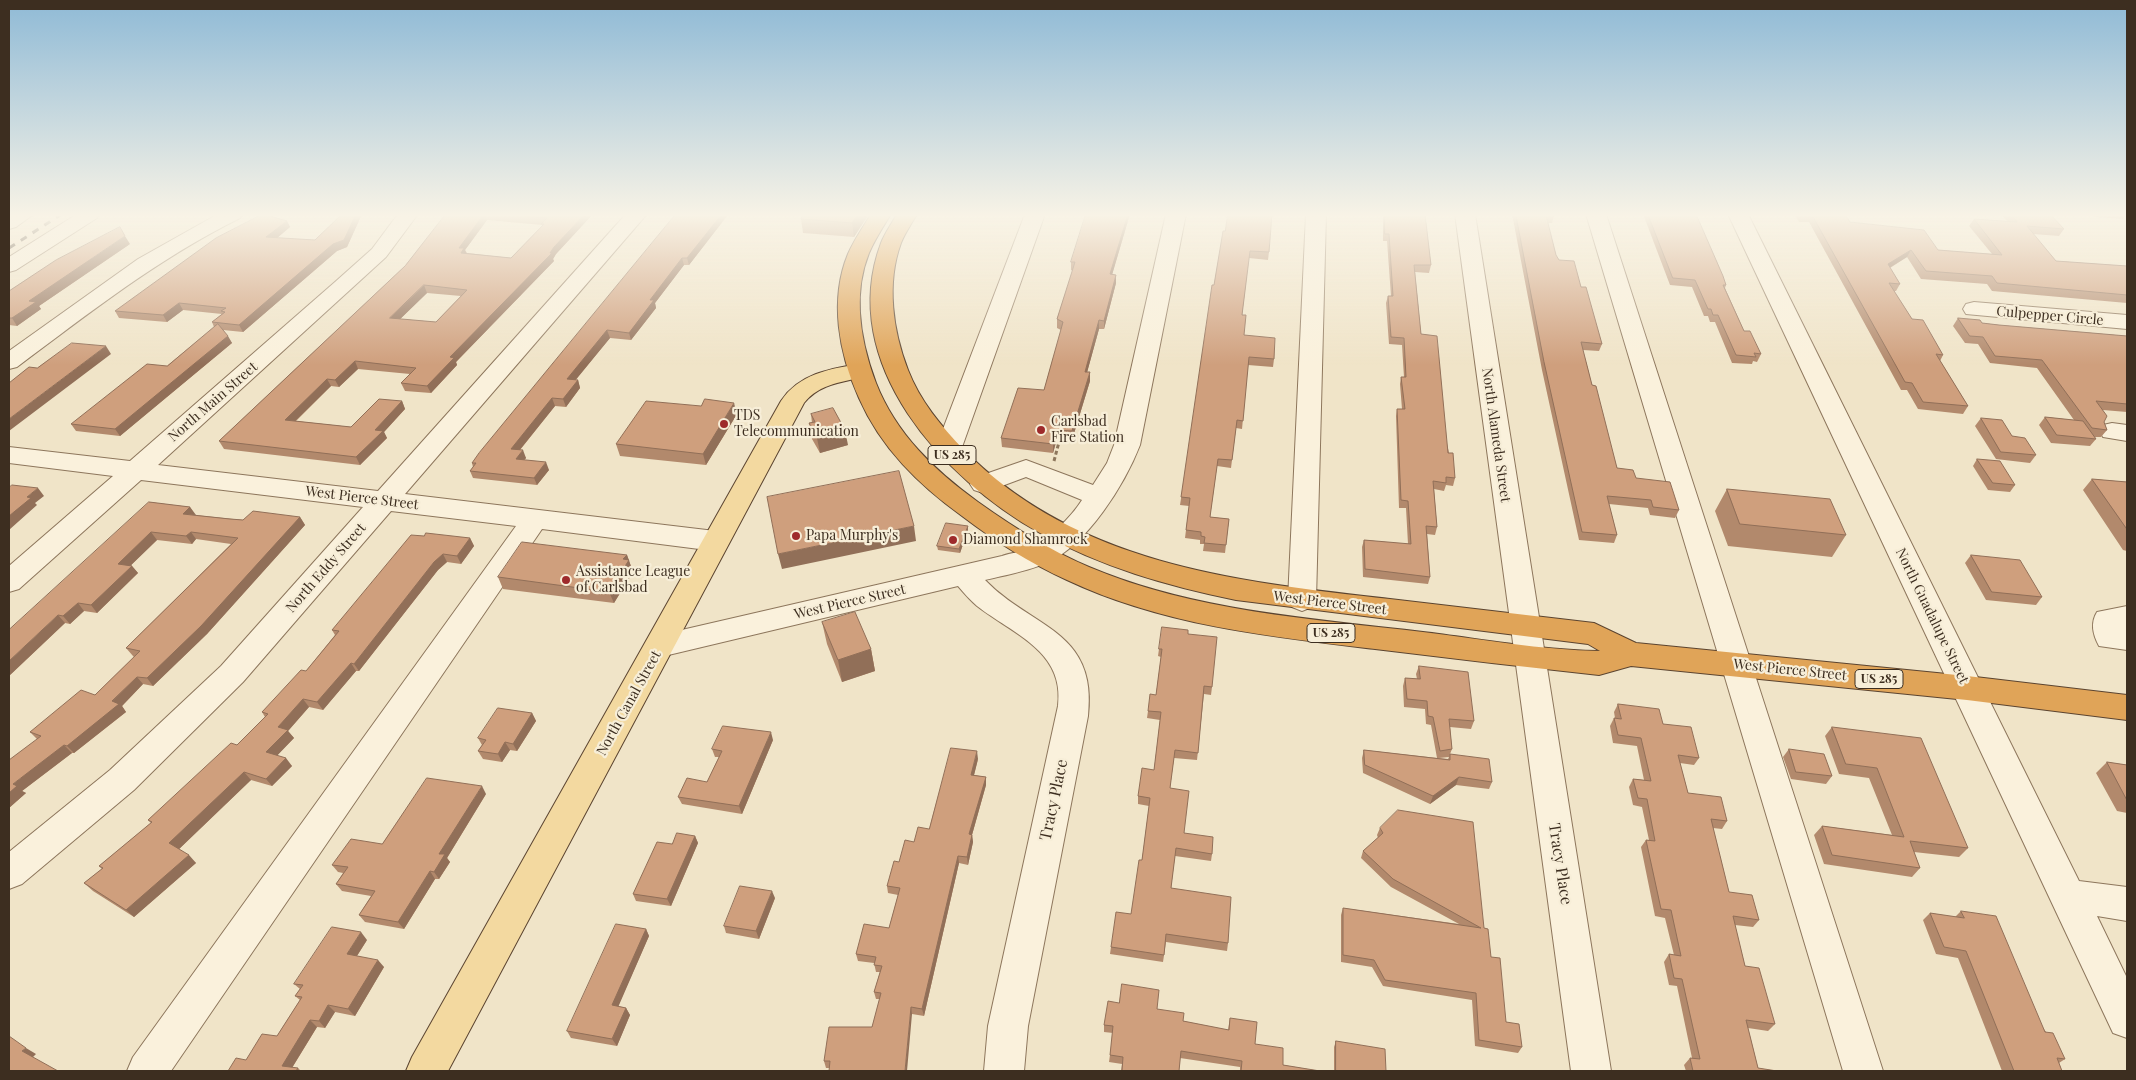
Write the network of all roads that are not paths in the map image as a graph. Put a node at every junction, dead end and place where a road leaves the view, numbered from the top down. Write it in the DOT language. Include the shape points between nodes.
graph roads {
  1 [pos="143,264"];
  2 [pos="368,264"];
  3 [pos="593,264"];
  4 [pos="856,264"];
  5 [pos="886,264"];
  6 [pos="1018,264"];
  7 [pos="1165,264"];
  8 [pos="1314,264"];
  9 [pos="1472,264"];
  10 [pos="1611,264"];
  11 [pos="1762,264"];
  12 [pos="1974,309"];
  13 [pos="2127,322"];
  14 [pos="886,333"];
  15 [pos="9,362"];
  16 [pos="859,370"];
  17 [pos="948,450"];
  18 [pos="9,455"];
  19 [pos="135,470"];
  20 [pos="983,484"];
  21 [pos="1099,497"];
  22 [pos="386,500"];
  23 [pos="535,519"];
  24 [pos="1068,534"];
  25 [pos="715,541"];
  26 [pos="1039,555"];
  27 [pos="964,575"];
  28 [pos="9,582"];
  29 [pos="1302,600"];
  30 [pos="1526,641"];
  31 [pos="660,646"];
  32 [pos="1738,665"];
  33 [pos="1967,688"];
  34 [pos="2127,708"];
  35 [pos="9,873"];
  36 [pos="2068,896"];
  37 [pos="2127,904"];
  38 [pos="2127,1019"];
  39 [pos="147,1071"];
  40 [pos="426,1071"];
  41 [pos="1004,1071"];
  42 [pos="1591,1071"];
  43 [pos="1863,1071"];
  1 -- 15 [label="street"];
  2 -- 19 [label="street, North Main Street"];
  3 -- 22 [label="street, North Eddy Street"];
  4 -- 16 [label="highway, US 285" via="851,283 849,334"];
  5 -- 14 [label="highway, US 285" via="883,312"];
  6 -- 17 [label="street" via="972,409"];
  7 -- 21 [label="street" via="1127,444 1120,463"];
  8 -- 29 [label="street"];
  9 -- 30 [label="street, North Alameda Street"];
  10 -- 32 [label="street"];
  11 -- 33 [label="street, North Guadalupe Street"];
  12 -- 13 [label="street, Culpepper Circle"];
  14 -- 16 [label="highway" via="875,358"];
  14 -- 17 [label="highway, US 285" via="901,383 930,430"];
  16 -- 25 [label="main road, North Canal Street" via="811,383 799,391"];
  16 -- 26 [label="highway, US 285" via="878,413 912,461 961,503"];
  17 -- 20 [label="highway, US 285"];
  18 -- 19 [label="street, West Pierce Street"];
  19 -- 22 [label="street, West Pierce Street"];
  19 -- 28 [label="street, North Main Street"];
  20 -- 21 [label="street" via="1036,462"];
  20 -- 24 [label="highway, US 285"];
  21 -- 24 [label="street" via="1084,519"];
  22 -- 23 [label="street, West Pierce Street"];
  22 -- 35 [label="street, North Eddy Street" via="205,702 122,780"];
  23 -- 25 [label="street, West Pierce Street"];
  23 -- 39 [label="street"];
  24 -- 26 [label="street, West Pierce Street"];
  24 -- 29 [label="highway, West Pierce Street / US 285" via="1136,563 1186,579"];
  25 -- 31 [label="main road, North Canal Street"];
  26 -- 27 [label="street, West Pierce Street"];
  26 -- 30 [label="highway, West Pierce Street / US 285" via="1079,574 1125,590 1229,618 1300,629"];
  27 -- 31 [label="street, West Pierce Street"];
  27 -- 41 [label="street, Tracy Place" via="987,599 1025,622 1054,648 1072,676 1074,690 1072,716 1008,1026"];
  29 -- 30 [label="highway, West Pierce Street / US 285"];
  30 -- 32 [label="highway, West Pierce Street / US 285" via="1599,663 1631,654"];
  30 -- 42 [label="street, Tracy Place"];
  31 -- 40 [label="main road, North Canal Street"];
  32 -- 33 [label="highway, West Pierce Street / US 285"];
  32 -- 43 [label="street"];
  33 -- 34 [label="highway, West Pierce Street / US 285"];
  33 -- 36 [label="street, North Guadalupe Street"];
  36 -- 37 [label="street"];
  36 -- 38 [label="street, North Guadalupe Street"];
}
